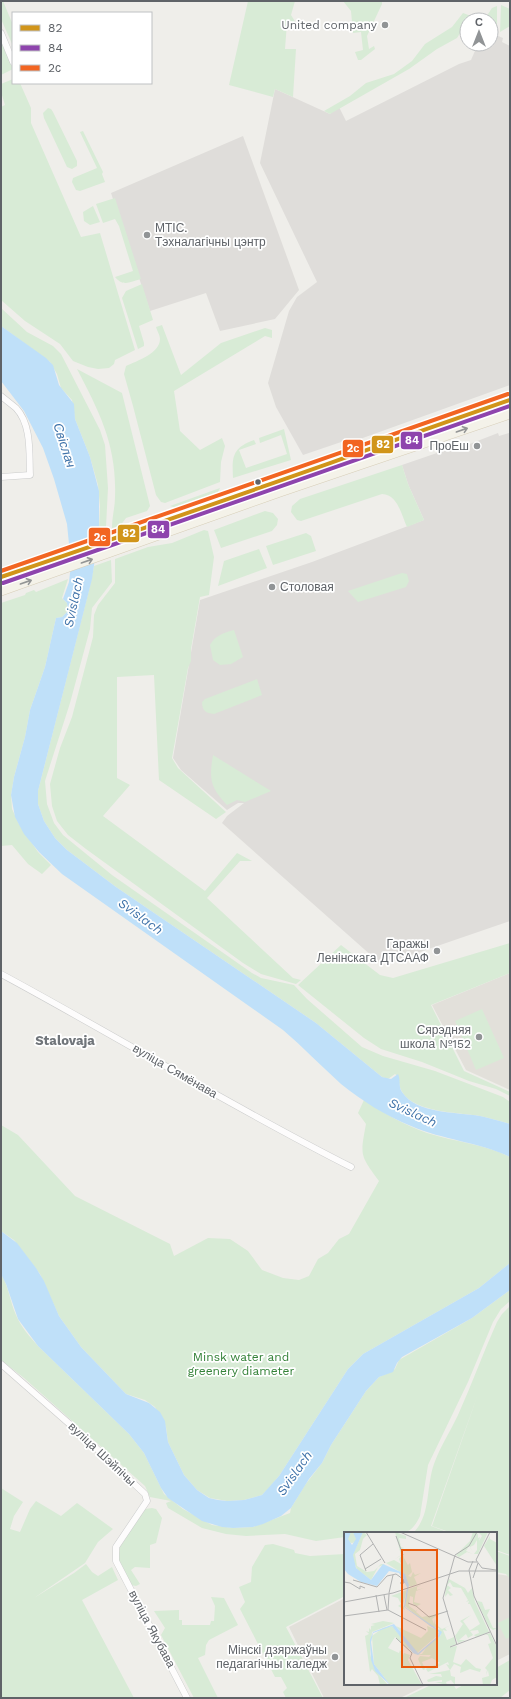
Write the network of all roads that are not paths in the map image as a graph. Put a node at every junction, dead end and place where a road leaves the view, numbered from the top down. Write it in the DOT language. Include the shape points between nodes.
graph roads {
  1 [pos="1,33"];
  2 [pos="12,60"];
  3 [pos="1,396"];
  4 [pos="510,400"];
  5 [pos="510,414"];
  6 [pos="1,477"];
  7 [pos="277,481"];
  8 [pos="280,492"];
  9 [pos="1,577"];
  10 [pos="1,591"];
  11 [pos="1,974"];
  12 [pos="351,1167"];
  13 [pos="1,1364"];
  14 [pos="116,1561"];
  15 [pos="187,1698"];
  1 -- 2 [label="street"];
  3 -- 6 [label="street" via="16,408 22,418 29,441 30,475"];
  4 -- 7 [label="main road"];
  8 -- 5 [label="main road, one-way"];
  7 -- 8 [label="street"];
  7 -- 9 [label="main road"];
  10 -- 8 [label="main road, one-way"];
  11 -- 12 [label="street, вуліца Сямёнава" via="284,1134"];
  13 -- 14 [label="street, вуліца Шэйпічы" via="145,1494 147,1501 116,1547"];
  14 -- 15 [label="street, вуліца Якубава"];
}
